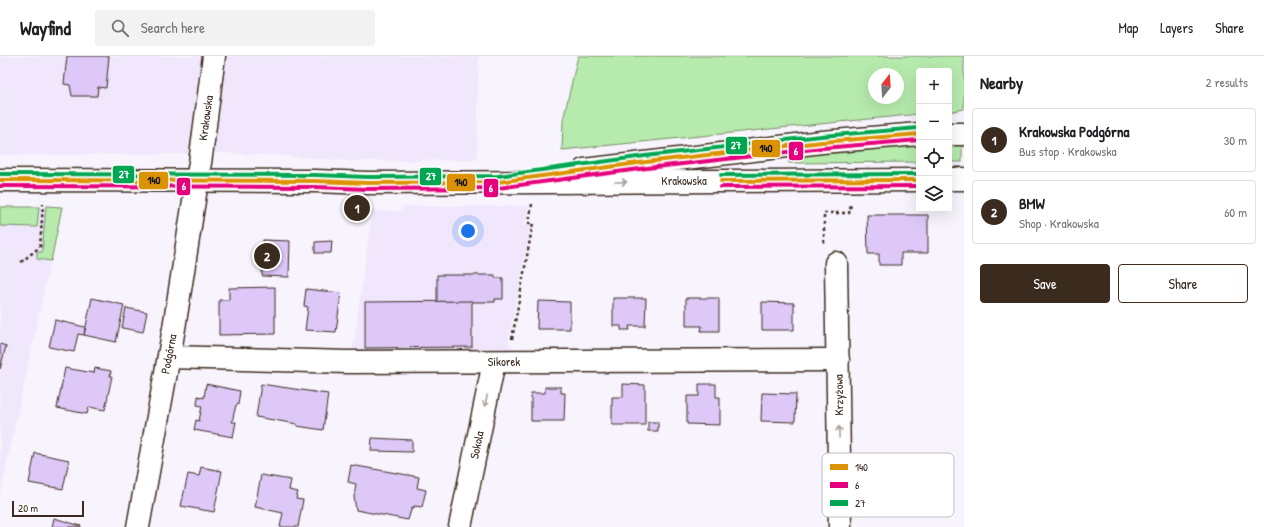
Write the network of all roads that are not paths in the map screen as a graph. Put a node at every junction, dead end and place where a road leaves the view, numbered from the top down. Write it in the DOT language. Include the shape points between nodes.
graph roads {
  1 [pos="214,56"];
  2 [pos="916,134"];
  3 [pos="952,134"];
  4 [pos="964,134"];
  5 [pos="952,179"];
  6 [pos="964,179"];
  7 [pos="0,180"];
  8 [pos="196,180"];
  9 [pos="916,180"];
  10 [pos="498,182"];
  11 [pos="836,262"];
  12 [pos="169,356"];
  13 [pos="838,360"];
  14 [pos="494,362"];
  15 [pos="839,453"];
  16 [pos="840,517"];
  17 [pos="138,527"];
  18 [pos="460,527"];
  19 [pos="840,527"];
  1 -- 8 [label="street, Krakowska"];
  2 -- 10 [label="street, Krakowska" via="646,162"];
  3 -- 4 [label="street"];
  5 -- 6 [label="street"];
  7 -- 8 [label="street, Krakowska"];
  8 -- 10 [label="street, Krakowska"];
  8 -- 12 [label="street, Podgórna"];
  10 -- 9 [label="street, Krakowska, one-way"];
  11 -- 13 [label="street, Krzyżowa"];
  12 -- 14 [label="street, Sikorek" via="347,362"];
  12 -- 17 [label="street, Podgórna"];
  13 -- 14 [label="street, Sikorek"];
  15 -- 13 [label="street, Krzyżowa, one-way"];
  14 -- 18 [label="street, Sokola, one-way"];
  19 -- 16 [label="street, Krzyżowa, one-way"];
}
